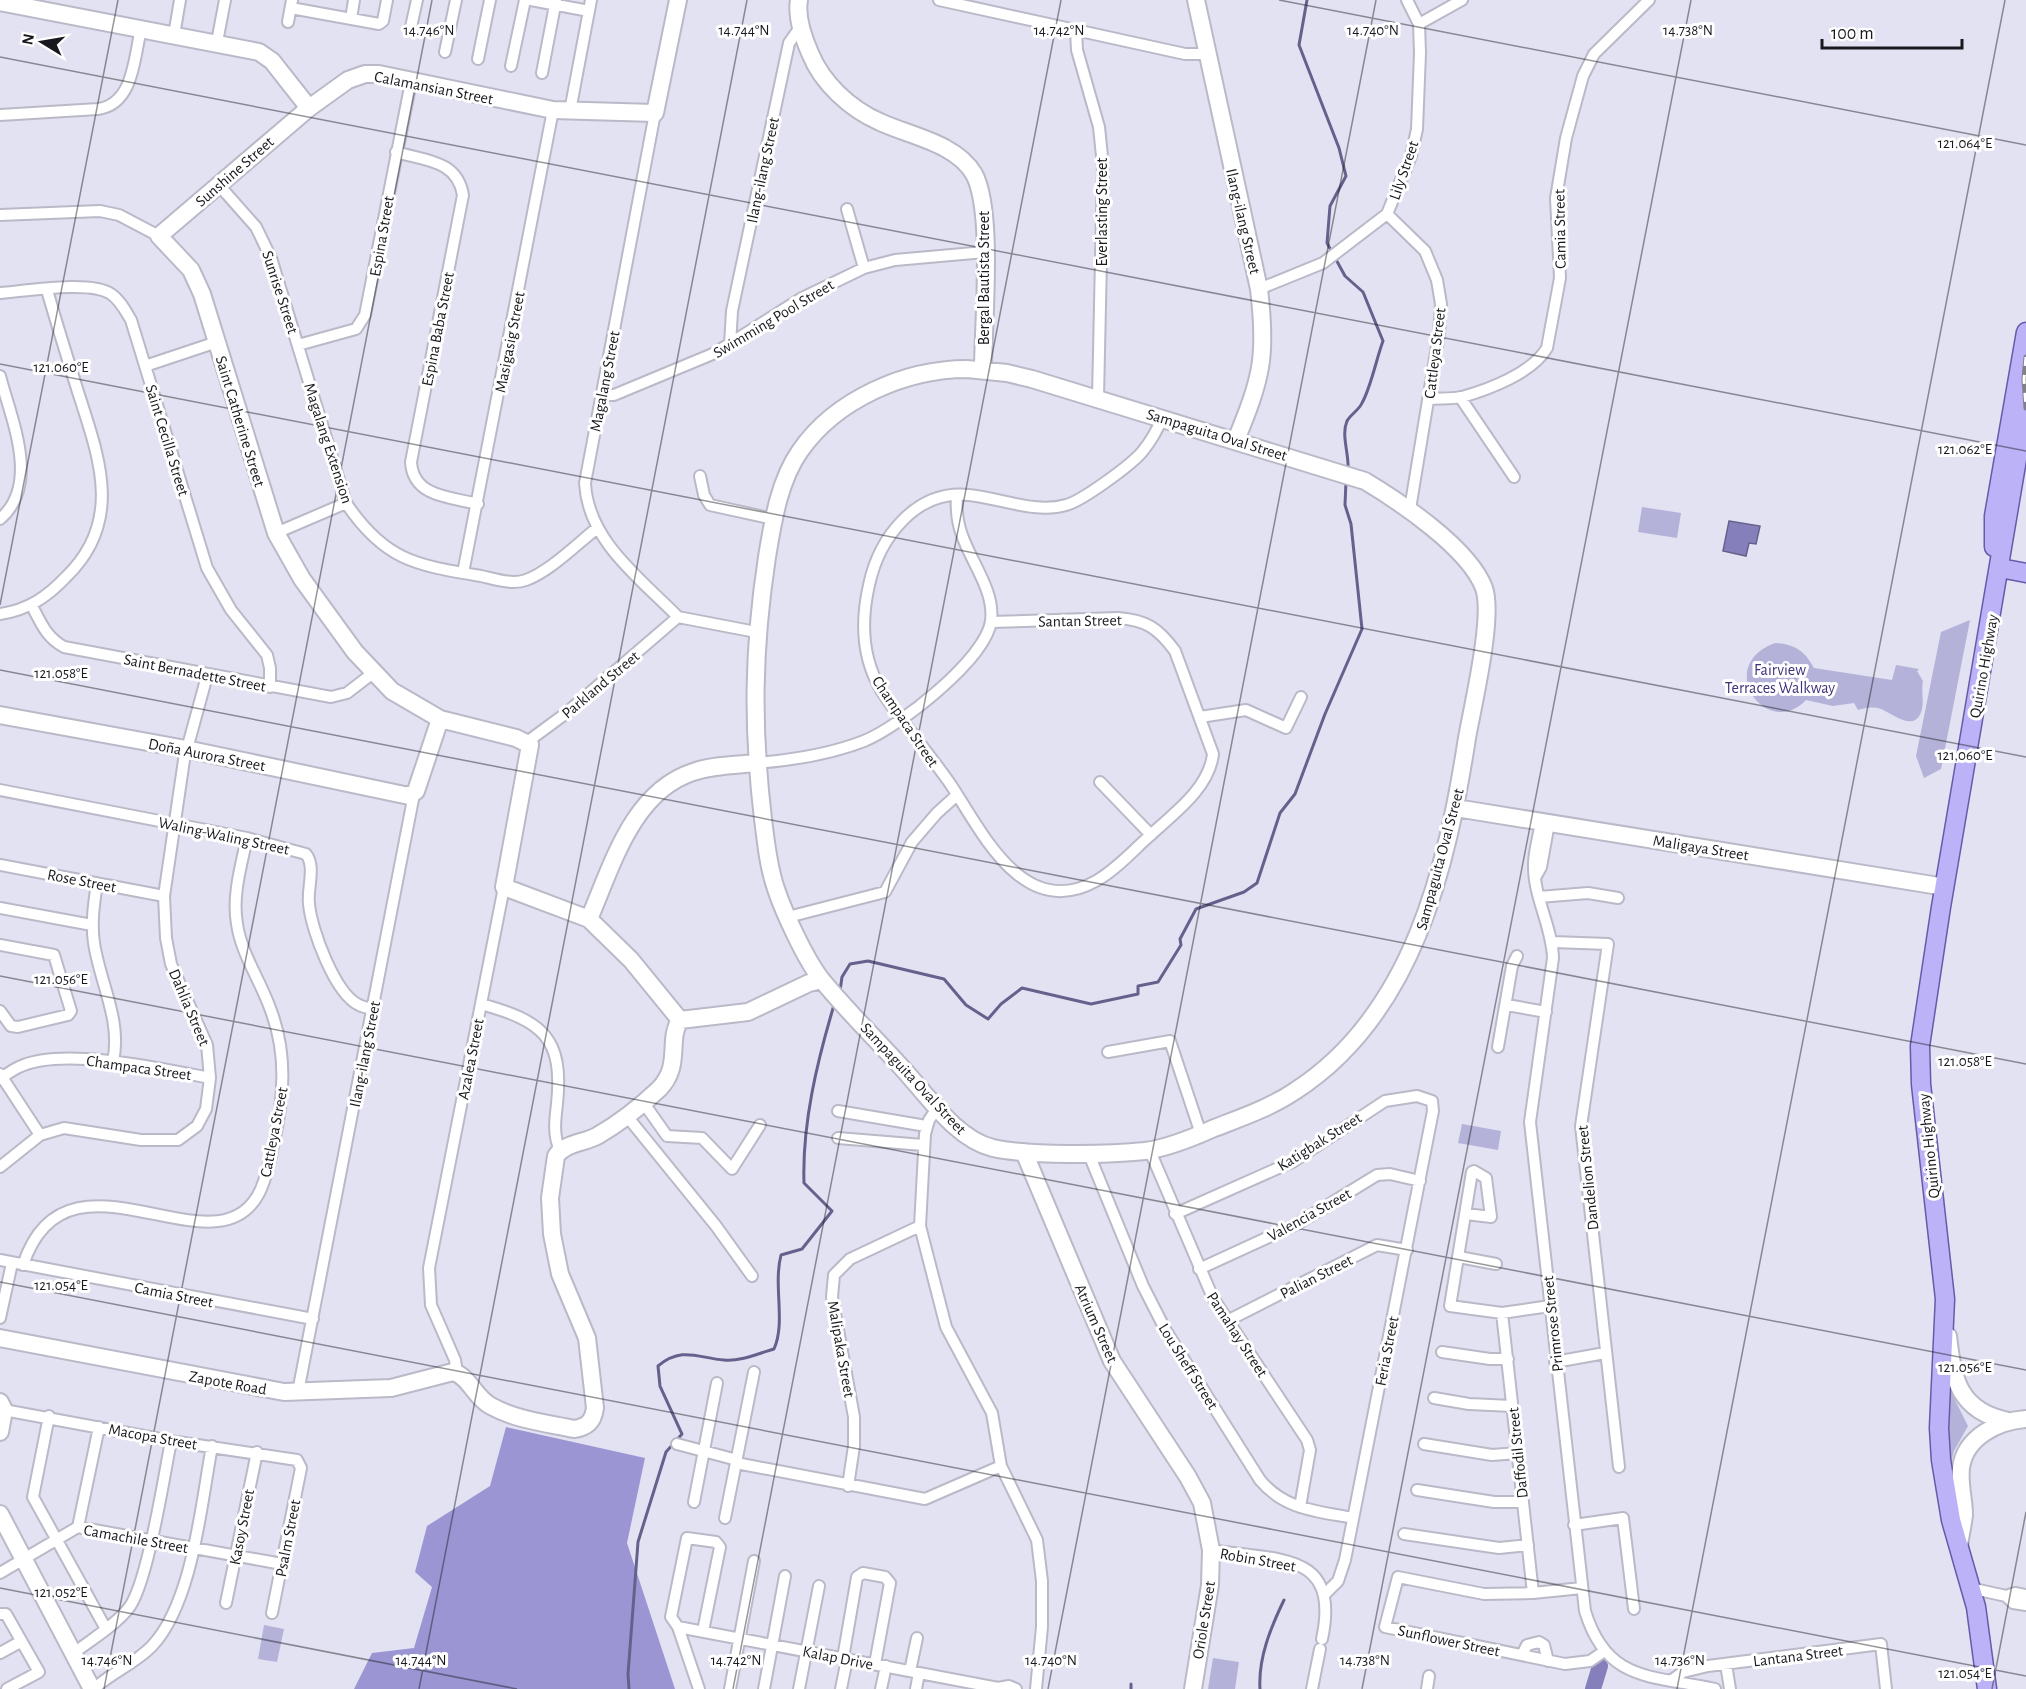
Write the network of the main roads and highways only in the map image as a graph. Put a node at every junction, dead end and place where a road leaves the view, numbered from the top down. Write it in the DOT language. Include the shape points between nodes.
graph roads {
  1 [pos="2026,332"];
  2 [pos="2026,406"];
  3 [pos="2000,568"];
  4 [pos="2026,573"];
  5 [pos="1987,1689"];
  1 -- 3 [label="main road, Quirino Highway" via="1994,516 1993,541"];
  2 -- 3 [label="main road, Quirino Highway"];
  3 -- 4 [label="main road"];
  3 -- 5 [label="main road, Quirino Highway" via="1922,1027 1920,1066 1945,1299 1939,1428 1946,1498 1970,1588"];
}
